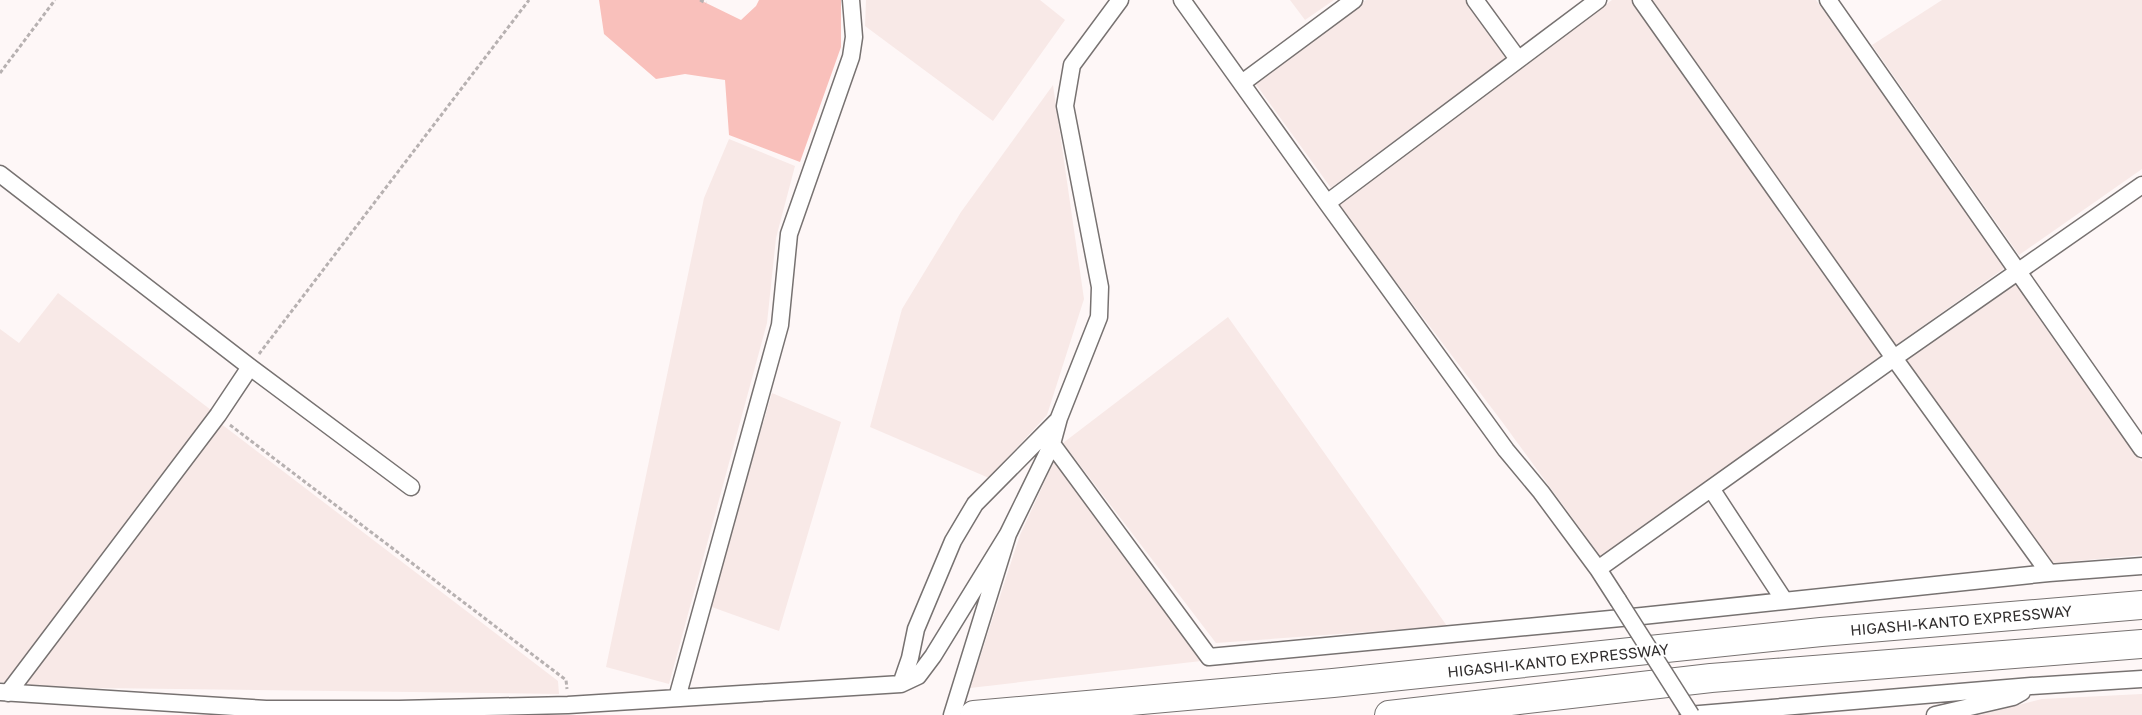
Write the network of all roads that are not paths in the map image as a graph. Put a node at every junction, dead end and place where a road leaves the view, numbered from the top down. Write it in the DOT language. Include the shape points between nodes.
graph roads {
  1 [pos="851,0"];
  2 [pos="1120,0"];
  3 [pos="1182,0"];
  4 [pos="1354,0"];
  5 [pos="1475,0"];
  6 [pos="1598,0"];
  7 [pos="1641,0"];
  8 [pos="1828,0"];
  9 [pos="1518,59"];
  10 [pos="1242,82"];
  11 [pos="0,174"];
  12 [pos="2142,186"];
  13 [pos="1327,203"];
  14 [pos="2018,272"];
  15 [pos="1894,358"];
  16 [pos="250,367"];
  17 [pos="1059,418"];
  18 [pos="1052,444"];
  19 [pos="2142,449"];
  20 [pos="411,487"];
  21 [pos="1712,490"];
  22 [pos="1008,534"];
  23 [pos="2142,566"];
  24 [pos="1598,569"];
  25 [pos="2049,573"];
  26 [pos="1784,600"];
  27 [pos="2142,605"];
  28 [pos="2142,644"];
  29 [pos="2142,679"];
  30 [pos="901,684"];
  31 [pos="2031,686"];
  32 [pos="4,692"];
  33 [pos="677,698"];
  34 [pos="952,715"];
  35 [pos="974,715"];
  36 [pos="1389,715"];
  37 [pos="1690,715"];
  38 [pos="1935,715"];
  1 -- 33 [label="street" via="854,37 850,57 789,234 780,325"];
  2 -- 17 [label="street" via="1072,65 1066,106 1100,287 1100,317"];
  3 -- 10 [label="street"];
  4 -- 10 [label="street"];
  5 -- 9 [label="street"];
  6 -- 9 [label="street"];
  7 -- 15 [label="street"];
  8 -- 14 [label="street"];
  9 -- 13 [label="street"];
  10 -- 13 [label="street"];
  11 -- 16 [label="street"];
  12 -- 14 [label="street"];
  13 -- 24 [label="street" via="1506,450"];
  14 -- 15 [label="street"];
  14 -- 19 [label="street"];
  15 -- 21 [label="street"];
  15 -- 25 [label="street"];
  16 -- 20 [label="street"];
  16 -- 32 [label="street" via="218,415"];
  17 -- 18 [label="street"];
  17 -- 30 [label="street" via="975,504 957,533 916,629"];
  18 -- 22 [label="street"];
  18 -- 26 [label="street" via="1209,657"];
  21 -- 24 [label="street"];
  21 -- 26 [label="street"];
  22 -- 30 [label="street" via="918,676"];
  22 -- 34 [label="street"];
  23 -- 25 [label="street"];
  24 -- 37 [label="street, bridge"];
  25 -- 26 [label="street"];
  27 -- 35 [label="highway, HIGASHI-KANTO EXPRESSWAY" via="1821,632 1333,683"];
  28 -- 36 [label="highway" via="1711,678"];
  29 -- 31 [label="street"];
  30 -- 33 [label="street"];
  31 -- 37 [label="street"];
  31 -- 38 [label="street" via="2013,697"];
  32 -- 33 [label="street" via="266,708 568,705"];
}
